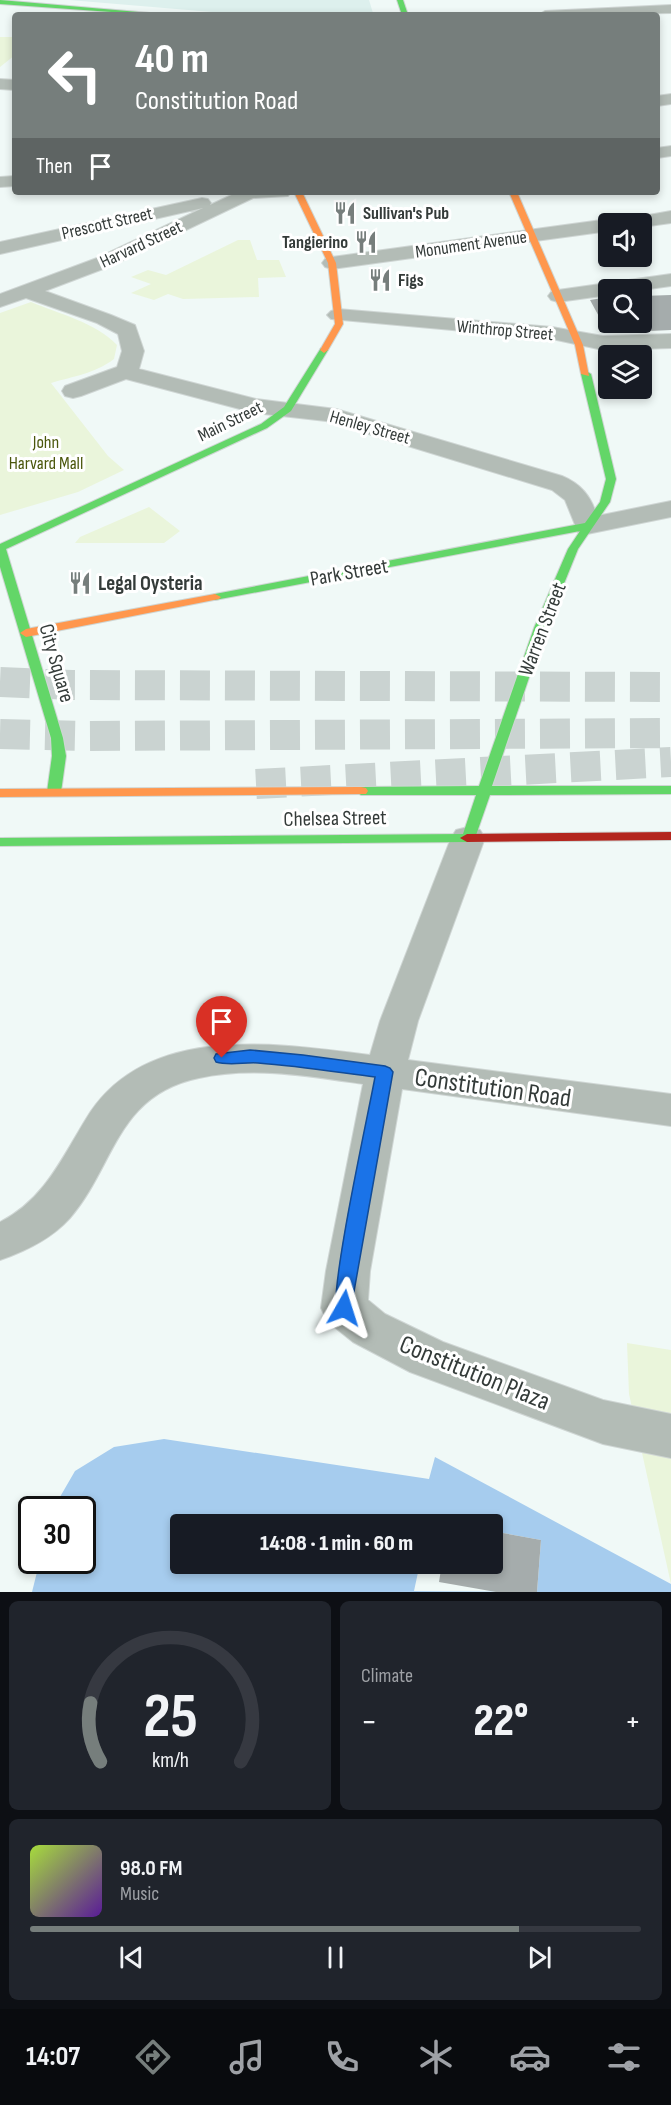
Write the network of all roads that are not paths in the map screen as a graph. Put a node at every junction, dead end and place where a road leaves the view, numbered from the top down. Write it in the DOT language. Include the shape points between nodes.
graph roads {
  1 [pos="400,0"];
  2 [pos="408,0"];
  3 [pos="0,2"];
  4 [pos="671,9"];
  5 [pos="114,12"];
  6 [pos="608,12"];
  7 [pos="234,195"];
  8 [pos="239,195"];
  9 [pos="299,195"];
  10 [pos="514,195"];
  11 [pos="671,217"];
  12 [pos="652,220"];
  13 [pos="598,227"];
  14 [pos="533,236"];
  15 [pos="0,249"];
  16 [pos="332,263"];
  17 [pos="671,280"];
  18 [pos="27,292"];
  19 [pos="558,296"];
  20 [pos="0,301"];
  21 [pos="338,315"];
  22 [pos="576,339"];
  23 [pos="671,341"];
  24 [pos="125,372"];
  25 [pos="73,391"];
  26 [pos="288,409"];
  27 [pos="671,509"];
  28 [pos="587,525"];
  29 [pos="0,548"];
  30 [pos="26,633"];
  31 [pos="671,790"];
  32 [pos="54,792"];
  33 [pos="484,792"];
  34 [pos="0,793"];
  35 [pos="671,836"];
  36 [pos="468,838"];
  37 [pos="0,842"];
  38 [pos="385,1072"];
  39 [pos="671,1110"];
  40 [pos="0,1242"];
  41 [pos="671,1436"];
  1 -- 2 [label="street"];
  3 -- 5 [label="main road"];
  4 -- 6 [label="street"];
  7 -- 15 [label="street, Prescott Street"];
  8 -- 18 [label="street, Harvard Street" via="104,262"];
  9 -- 16 [label="main road, Main Street"];
  10 -- 14 [label="main road, Warren Street"];
  11 -- 12 [label="street"];
  13 -- 14 [label="street, Monument Avenue"];
  14 -- 16 [label="street, Monument Avenue"];
  14 -- 19 [label="main road, Warren Street"];
  16 -- 21 [label="main road, Main Street"];
  17 -- 19 [label="street"];
  18 -- 20 [label="street, Harvard Street"];
  18 -- 24 [label="street" via="128,330 134,356"];
  19 -- 22 [label="main road, Warren Street"];
  21 -- 22 [label="street, Winthrop Street" via="552,333"];
  21 -- 26 [label="main road, Main Street" via="339,324"];
  22 -- 23 [label="street, Winthrop Street" via="603,343"];
  22 -- 28 [label="main road, Warren Street" via="611,479 605,502"];
  24 -- 25 [label="street"];
  24 -- 26 [label="street, Henley Street" via="255,406"];
  26 -- 28 [label="street, Henley Street" via="328,414 561,484 580,500"];
  26 -- 29 [label="main road, Main Street" via="264,426"];
  27 -- 28 [label="street, Park Street"];
  28 -- 30 [label="main road, Park Street"];
  28 -- 33 [label="main road, Warren Street" via="540,628"];
  29 -- 30 [label="main road, City Square"];
  30 -- 32 [label="main road, City Square" via="57,738"];
  31 -- 33 [label="main road, Chelsea Street"];
  32 -- 33 [label="main road, Chelsea Street"];
  32 -- 34 [label="main road, Chelsea Street"];
  33 -- 36 [label="main road, Warren Street"];
  35 -- 36 [label="main road, Chelsea Street"];
  36 -- 37 [label="main road, Chelsea Street"];
  36 -- 38 [label="street, Warren Street" via="399,1021"];
  38 -- 39 [label="street, Constitution Road"];
  38 -- 40 [label="street, Constitution Road" via="250,1056 174,1069 118,1104 67,1192 43,1217"];
  38 -- 41 [label="street, Constitution Plaza" via="344,1308 369,1328 427,1357 603,1422"];
}
